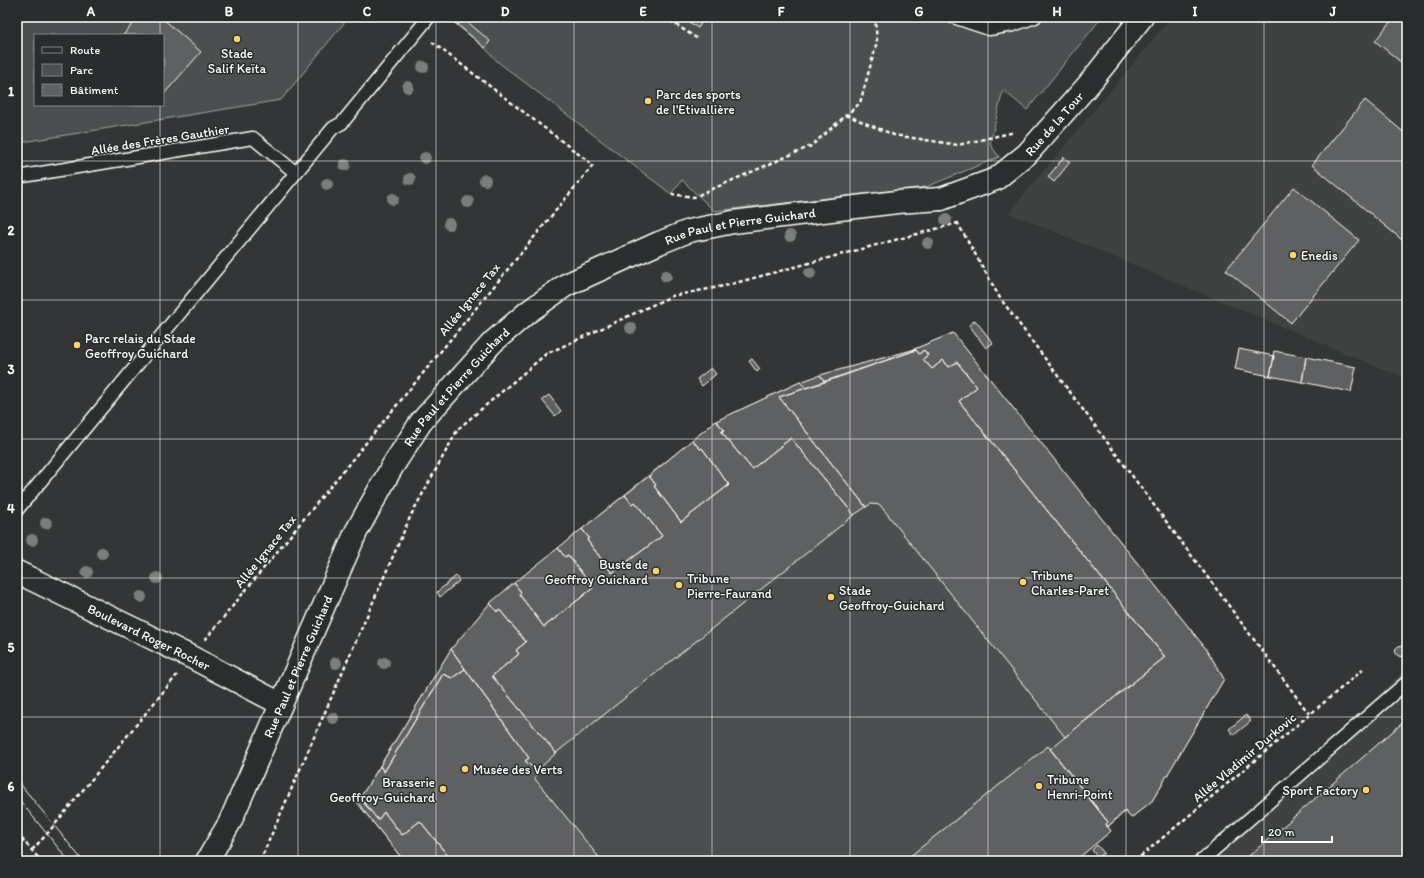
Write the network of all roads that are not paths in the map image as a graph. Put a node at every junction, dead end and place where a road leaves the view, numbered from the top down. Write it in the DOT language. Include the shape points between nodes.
graph roads {
  1 [pos="429,17"];
  2 [pos="954,17"];
  3 [pos="1035,17"];
  4 [pos="1142,17"];
  5 [pos="296,173"];
  6 [pos="17,177"];
  7 [pos="941,199"];
  8 [pos="17,510"];
  9 [pos="17,572"];
  10 [pos="1407,682"];
  11 [pos="281,704"];
  12 [pos="207,861"];
  13 [pos="1201,861"];
  1 -- 5 [label="lane" via="342,123 333,128"];
  2 -- 3 [label="lane" via="989,29 1013,25"];
  4 -- 7 [label="street, Rue de la Tour" via="1089,84 1027,154 996,179"];
  5 -- 6 [label="lane, Allée des Frères Gauthier" via="253,138"];
  5 -- 8 [label="lane"];
  7 -- 11 [label="street, Rue Paul et Pierre Guichard" via="733,222 689,231 566,285 528,312 492,342 421,422 392,467 356,532"];
  9 -- 11 [label="street, Boulevard Roger Rocher"];
  10 -- 13 [label="lane"];
  11 -- 12 [label="street, Rue Paul et Pierre Guichard" via="230,822"];
}
